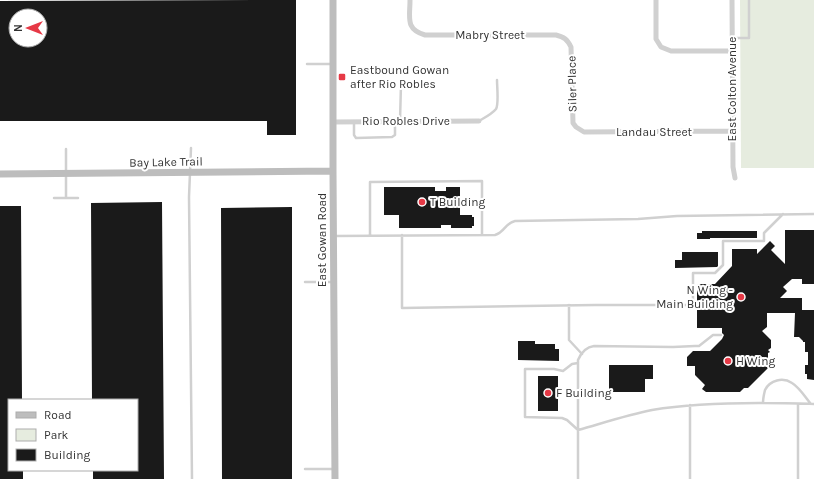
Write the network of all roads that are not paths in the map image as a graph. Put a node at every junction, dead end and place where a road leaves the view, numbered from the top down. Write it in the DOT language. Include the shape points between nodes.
graph roads {
  1 [pos="333,0"];
  2 [pos="410,0"];
  3 [pos="656,0"];
  4 [pos="732,0"];
  5 [pos="749,0"];
  6 [pos="732,38"];
  7 [pos="568,40"];
  8 [pos="732,51"];
  9 [pos="308,64"];
  10 [pos="333,64"];
  11 [pos="496,80"];
  12 [pos="401,84"];
  13 [pos="398,121"];
  14 [pos="479,121"];
  15 [pos="333,122"];
  16 [pos="354,122"];
  17 [pos="576,127"];
  18 [pos="732,131"];
  19 [pos="191,148"];
  20 [pos="66,149"];
  21 [pos="333,171"];
  22 [pos="189,172"];
  23 [pos="0,174"];
  24 [pos="66,174"];
  25 [pos="735,178"];
  26 [pos="54,198"];
  27 [pos="66,198"];
  28 [pos="78,198"];
  29 [pos="783,214"];
  30 [pos="814,214"];
  31 [pos="402,235"];
  32 [pos="482,235"];
  33 [pos="333,236"];
  34 [pos="370,236"];
  35 [pos="305,282"];
  36 [pos="334,282"];
  37 [pos="569,305"];
  38 [pos="721,335"];
  39 [pos="582,354"];
  40 [pos="578,363"];
  41 [pos="763,403"];
  42 [pos="798,403"];
  43 [pos="813,404"];
  44 [pos="690,405"];
  45 [pos="578,430"];
  46 [pos="305,469"];
  47 [pos="335,469"];
  48 [pos="192,479"];
  49 [pos="335,479"];
  50 [pos="578,479"];
  51 [pos="690,479"];
  52 [pos="798,479"];
  1 -- 10 [label="street, East Gowan Road"];
  2 -- 7 [label="street, Mabry Street" via="410,24 418,33 425,35 556,35"];
  3 -- 8 [label="street" via="656,39 661,47 671,51"];
  4 -- 6 [label="street, East Colton Avenue"];
  5 -- 6 [label="lane" via="749,38"];
  6 -- 8 [label="street, East Colton Avenue"];
  7 -- 17 [label="street, Siler Place" via="571,47 573,123"];
  8 -- 18 [label="street, East Colton Avenue"];
  9 -- 10 [label="lane"];
  10 -- 15 [label="street, East Gowan Road"];
  11 -- 14 [label="lane" via="496,109"];
  12 -- 13 [label="lane"];
  13 -- 14 [label="street, Rio Robles Drive"];
  13 -- 16 [label="street, Rio Robles Drive"];
  13 -- 16 [label="lane" via="392,138 356,138"];
  15 -- 16 [label="street, Rio Robles Drive"];
  15 -- 21 [label="street, East Gowan Road"];
  17 -- 18 [label="street, Landau Street" via="584,132"];
  18 -- 25 [label="street, East Colton Avenue"];
  19 -- 22 [label="lane"];
  20 -- 24 [label="lane"];
  21 -- 22 [label="street, Bay Lake Trail"];
  21 -- 33 [label="street, East Gowan Road"];
  22 -- 24 [label="street, Bay Lake Trail"];
  22 -- 48 [label="lane"];
  23 -- 24 [label="street, Bay Lake Trail"];
  24 -- 27 [label="lane"];
  26 -- 27 [label="lane"];
  27 -- 28 [label="lane"];
  29 -- 30 [label="lane"];
  29 -- 32 [label="lane" via="515,221 508,223 499,234"];
  29 -- 37 [label="lane" via="764,233 764,241 724,241 724,265 715,273 693,273 693,305"];
  31 -- 32 [label="lane"];
  31 -- 34 [label="lane"];
  31 -- 37 [label="lane" via="402,308"];
  32 -- 34 [label="lane" via="482,181 474,181 370,182"];
  33 -- 34 [label="lane"];
  33 -- 36 [label="street, East Gowan Road"];
  35 -- 36 [label="lane"];
  36 -- 47 [label="street, East Gowan Road"];
  37 -- 39 [label="lane" via="569,340"];
  38 -- 39 [label="lane" via="713,335 699,346 592,347 587,348"];
  39 -- 40 [label="lane"];
  40 -- 45 [label="lane"];
  40 -- 45 [label="lane" via="561,371 525,369 525,417 562,418"];
  41 -- 42 [label="lane"];
  41 -- 43 [label="lane" via="767,387 774,381 784,380 796,386"];
  41 -- 44 [label="lane"];
  42 -- 43 [label="lane"];
  42 -- 52 [label="lane"];
  44 -- 45 [label="lane" via="640,413"];
  44 -- 51 [label="lane"];
  45 -- 50 [label="lane"];
  46 -- 47 [label="lane"];
  47 -- 49 [label="street, East Gowan Road"];
}
